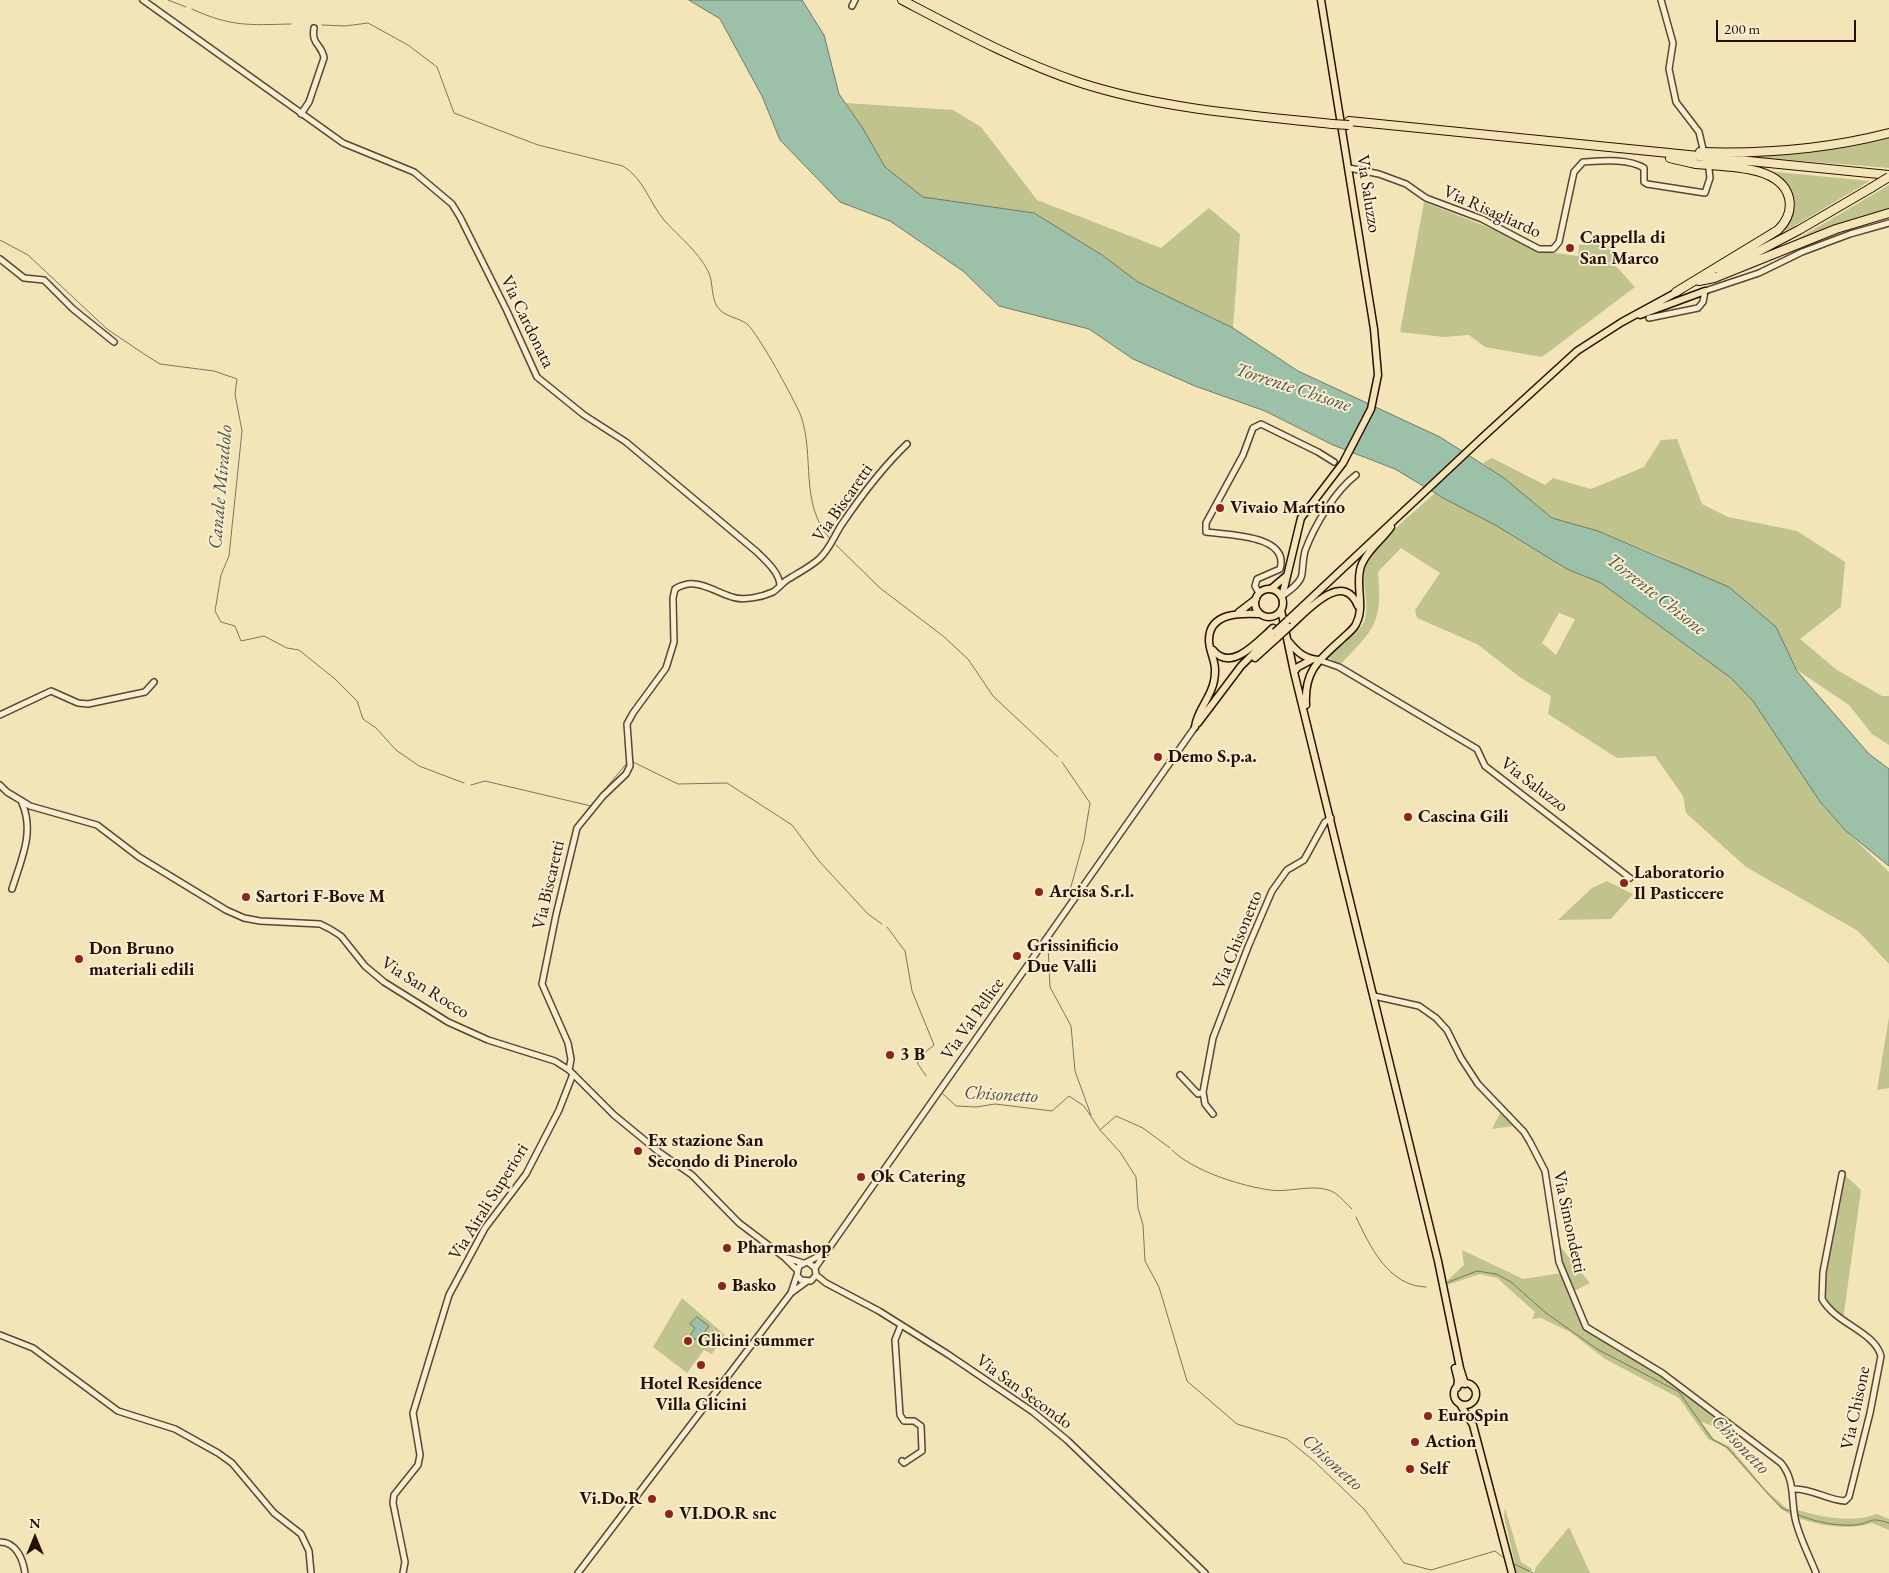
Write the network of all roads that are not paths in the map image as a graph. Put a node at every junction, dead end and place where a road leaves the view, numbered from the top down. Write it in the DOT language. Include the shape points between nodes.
graph roads {
  1 [pos="143,0"];
  2 [pos="855,0"];
  3 [pos="902,0"];
  4 [pos="912,0"];
  5 [pos="1321,0"];
  6 [pos="1662,0"];
  7 [pos="852,6"];
  8 [pos="314,28"];
  9 [pos="301,114"];
  10 [pos="1332,121"];
  11 [pos="1889,133"];
  12 [pos="1703,149"];
  13 [pos="1660,154"];
  14 [pos="1349,168"];
  15 [pos="1709,169"];
  16 [pos="1889,177"];
  17 [pos="1889,213"];
  18 [pos="1889,223"];
  19 [pos="0,259"];
  20 [pos="1699,281"];
  21 [pos="1705,291"];
  22 [pos="1676,292"];
  23 [pos="1649,318"];
  24 [pos="1622,322"];
  25 [pos="114,342"];
  26 [pos="907,444"];
  27 [pos="1334,462"];
  28 [pos="1356,475"];
  29 [pos="1400,514"];
  30 [pos="1285,577"];
  31 [pos="780,585"];
  32 [pos="1270,589"];
  33 [pos="1257,596"];
  34 [pos="1282,597"];
  35 [pos="1281,610"];
  36 [pos="1360,610"];
  37 [pos="1239,612"];
  38 [pos="1260,614"];
  39 [pos="1269,617"];
  40 [pos="1287,623"];
  41 [pos="1275,633"];
  42 [pos="1289,642"];
  43 [pos="1210,647"];
  44 [pos="1315,660"];
  45 [pos="1294,672"];
  46 [pos="1310,672"];
  47 [pos="154,682"];
  48 [pos="0,715"];
  49 [pos="1195,727"];
  50 [pos="1311,733"];
  51 [pos="0,786"];
  52 [pos="22,802"];
  53 [pos="1332,818"];
  54 [pos="1630,878"];
  55 [pos="12,889"];
  56 [pos="1374,996"];
  57 [pos="568,1070"];
  58 [pos="574,1074"];
  59 [pos="1180,1075"];
  60 [pos="1203,1092"];
  61 [pos="1213,1114"];
  62 [pos="1842,1174"];
  63 [pos="1433,1244"];
  64 [pos="824,1254"];
  65 [pos="784,1257"];
  66 [pos="806,1263"];
  67 [pos="815,1268"];
  68 [pos="797,1272"];
  69 [pos="816,1274"];
  70 [pos="809,1281"];
  71 [pos="826,1283"];
  72 [pos="791,1293"];
  73 [pos="901,1325"];
  74 [pos="0,1335"];
  75 [pos="1466,1384"];
  76 [pos="1457,1388"];
  77 [pos="1476,1399"];
  78 [pos="1460,1404"];
  79 [pos="1473,1425"];
  80 [pos="902,1461"];
  81 [pos="1793,1489"];
  82 [pos="0,1542"];
  83 [pos="25,1573"];
  84 [pos="311,1573"];
  85 [pos="403,1573"];
  86 [pos="578,1573"];
  87 [pos="1205,1573"];
  88 [pos="1512,1573"];
  89 [pos="1816,1573"];
  1 -- 9 [label="street, Via Cardonata"];
  2 -- 7 [label="street"];
  3 -- 10 [label="highway" via="1009,56 1128,96 1197,109"];
  4 -- 10 [label="highway" via="1010,51 1119,89 1198,105"];
  5 -- 14 [label="main road, Via Saluzzo"];
  6 -- 12 [label="street" via="1673,43 1670,69 1676,102 1699,132"];
  8 -- 9 [label="street" via="314,41 324,58 309,102"];
  9 -- 31 [label="street, Via Cardonata" via="343,143 414,172 452,204 537,377 584,415 626,442 757,552 774,571"];
  10 -- 13 [label="highway, bridge"];
  11 -- 13 [label="highway" via="1792,150"];
  13 -- 16 [label="highway"];
  13 -- 22 [label="highway" via="1762,173 1780,183 1790,204 1787,219 1778,230"];
  14 -- 15 [label="street, Via Risagliardo" via="1406,184 1426,198 1482,219 1539,249 1553,250 1560,242 1574,172 1583,162 1635,164 1644,168 1644,182 1647,184 1704,193 1710,178"];
  14 -- 30 [label="main road, Via Saluzzo" via="1378,356 1378,375 1365,421 1343,463 1301,518"];
  16 -- 20 [label="highway, bridge" via="1757,254"];
  17 -- 20 [label="highway" via="1836,229 1714,278"];
  18 -- 21 [label="street" via="1850,234 1759,273"];
  19 -- 25 [label="street" via="24,278 44,280 73,310"];
  20 -- 22 [label="main road"];
  21 -- 23 [label="street" via="1704,302 1698,308"];
  21 -- 24 [label="main road"];
  22 -- 24 [label="main road"];
  24 -- 29 [label="main road" via="1577,352"];
  26 -- 31 [label="street, Via Biscaretti" via="882,470 818,560"];
  27 -- 33 [label="street" via="1270,428 1256,424 1206,523 1206,532 1259,540 1276,548 1281,555 1280,569 1257,580"];
  28 -- 34 [label="street" via="1336,496 1306,550 1302,576"];
  29 -- 36 [label="main road" via="1363,561 1359,578"];
  29 -- 40 [label="main road"];
  30 -- 32 [label="main road"];
  30 -- 34 [label="main road, Via Saluzzo"];
  31 -- 57 [label="street, Via Biscaretti" via="775,591 743,598 734,598 695,583 684,583 675,589 672,598 674,642 666,668 627,724 630,766 573,836 542,984 568,1043 571,1059"];
  32 -- 33 [label="main road"];
  32 -- 34 [label="main road"];
  33 -- 37 [label="main road"];
  33 -- 38 [label="main road" via="1256,607"];
  34 -- 35 [label="main road"];
  35 -- 39 [label="main road"];
  35 -- 40 [label="main road"];
  36 -- 40 [label="main road" via="1350,595 1330,592"];
  36 -- 44 [label="main road" via="1356,626"];
  37 -- 38 [label="main road"];
  37 -- 43 [label="main road" via="1217,622 1210,631"];
  38 -- 39 [label="main road"];
  39 -- 40 [label="main road"];
  40 -- 41 [label="main road, bridge"];
  40 -- 42 [label="main road"];
  41 -- 43 [label="main road" via="1234,658 1224,658"];
  41 -- 49 [label="main road" via="1241,666"];
  42 -- 44 [label="main road" via="1296,651"];
  42 -- 45 [label="main road"];
  43 -- 49 [label="main road" via="1216,669 1214,683"];
  44 -- 45 [label="main road"];
  44 -- 46 [label="main road"];
  44 -- 54 [label="street, Via Saluzzo" via="1339,667 1476,749 1484,766"];
  45 -- 46 [label="main road"];
  45 -- 50 [label="main road"];
  46 -- 50 [label="main road" via="1306,704"];
  47 -- 48 [label="street" via="145,692 88,704 52,691"];
  49 -- 64 [label="street, Via Val Pellice"];
  50 -- 53 [label="main road"];
  51 -- 52 [label="street, Via San Rocco"];
  52 -- 55 [label="street" via="27,814 28,833"];
  52 -- 57 [label="street, Via San Rocco" via="97,825 139,857 244,918 320,924 330,928 384,982 448,1022 488,1040 555,1062"];
  53 -- 56 [label="main road"];
  53 -- 60 [label="street, Via Chisonetto" via="1325,822 1304,860 1287,870 1272,891 1214,1038"];
  56 -- 63 [label="main road"];
  56 -- 81 [label="street, Via Simondetti" via="1419,1006 1436,1018 1447,1030 1478,1084 1524,1132 1545,1171 1559,1262 1586,1327 1662,1373 1780,1463 1788,1472"];
  57 -- 58 [label="street, Via San Rocco"];
  58 -- 65 [label="street, Via San Rocco" via="614,1115 692,1175 739,1223"];
  58 -- 85 [label="street, Via Airali Superiori" via="526,1174 485,1228 449,1295 413,1413 420,1446 418,1465 394,1495 405,1562"];
  59 -- 60 [label="street" via="1198,1094"];
  60 -- 61 [label="street" via="1205,1104"];
  62 -- 81 [label="street, Via Chisone" via="1823,1272 1822,1299 1838,1318 1874,1342 1882,1356 1849,1497 1845,1501 1801,1488"];
  63 -- 75 [label="main road"];
  63 -- 76 [label="main road"];
  64 -- 66 [label="street"];
  64 -- 67 [label="street, Via Val Pellice"];
  65 -- 66 [label="street, Via San Rocco"];
  65 -- 68 [label="street, Via San Rocco"];
  66 -- 67 [label="street"];
  66 -- 68 [label="street"];
  67 -- 69 [label="street"];
  68 -- 70 [label="street" via="801,1280"];
  68 -- 72 [label="street"];
  69 -- 70 [label="street"];
  69 -- 71 [label="street"];
  70 -- 71 [label="street"];
  70 -- 72 [label="street"];
  71 -- 73 [label="street, Via San Secondo"];
  72 -- 86 [label="street"];
  73 -- 80 [label="street" via="895,1340 900,1415 904,1421 914,1421 921,1426 922,1438 922,1451 904,1463"];
  73 -- 87 [label="street, Via San Secondo" via="1033,1412 1067,1440"];
  74 -- 84 [label="street" via="33,1348 118,1411 176,1429 232,1463 274,1513 302,1534 309,1551"];
  75 -- 76 [label="main road"];
  75 -- 77 [label="main road" via="1475,1388"];
  76 -- 78 [label="main road" via="1455,1397"];
  77 -- 78 [label="main road" via="1471,1404"];
  77 -- 79 [label="main road" via="1472,1410"];
  78 -- 79 [label="main road"];
  79 -- 88 [label="main road"];
  81 -- 89 [label="street, Via Simondetti" via="1795,1518"];
  82 -- 83 [label="street" via="14,1547 22,1558"];
}
